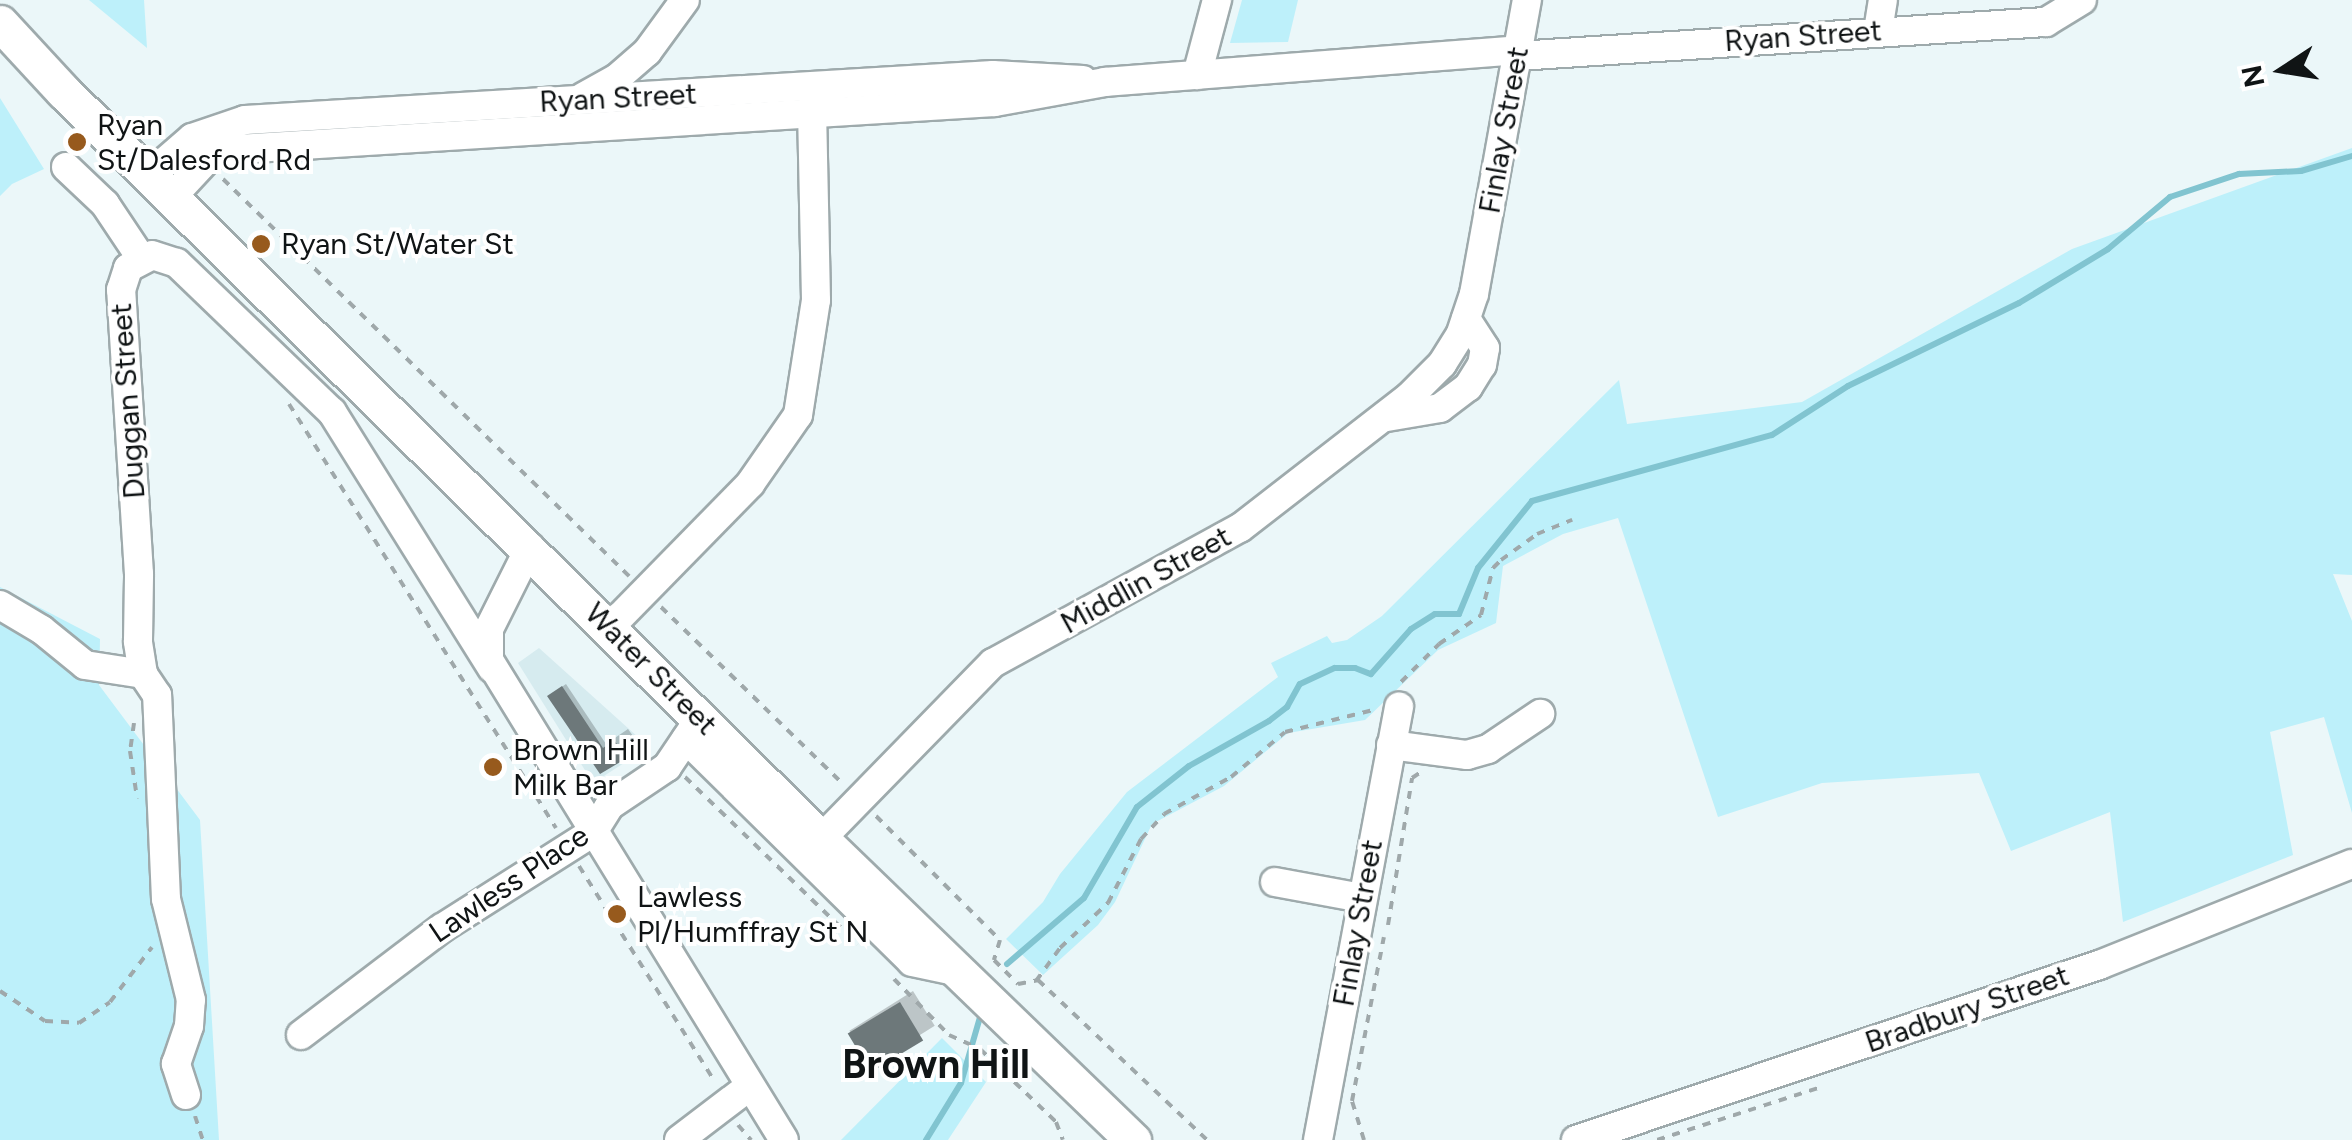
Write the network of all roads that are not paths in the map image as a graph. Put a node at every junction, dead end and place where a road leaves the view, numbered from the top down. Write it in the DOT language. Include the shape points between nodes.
graph roads {
  1 [pos="684,0"];
  2 [pos="1218,0"];
  3 [pos="1528,0"];
  4 [pos="1883,0"];
  5 [pos="2082,0"];
  6 [pos="0,24"];
  7 [pos="1878,31"];
  8 [pos="664,35"];
  9 [pos="1518,53"];
  10 [pos="1197,76"];
  11 [pos="818,86"];
  12 [pos="1012,88"];
  13 [pos="681,94"];
  14 [pos="570,101"];
  15 [pos="812,116"];
  16 [pos="66,167"];
  17 [pos="160,187"];
  18 [pos="141,258"];
  19 [pos="1466,318"];
  20 [pos="530,548"];
  21 [pos="0,604"];
  22 [pos="609,628"];
  23 [pos="492,668"];
  24 [pos="143,674"];
  25 [pos="1389,700"];
  26 [pos="1540,714"];
  27 [pos="693,728"];
  28 [pos="1391,745"];
  29 [pos="592,832"];
  30 [pos="821,839"];
  31 [pos="2352,864"];
  32 [pos="1275,882"];
  33 [pos="1362,898"];
  34 [pos="959,972"];
  35 [pos="301,1036"];
  36 [pos="750,1086"];
  37 [pos="186,1094"];
  38 [pos="679,1140"];
  39 [pos="784,1140"];
  40 [pos="1133,1140"];
  41 [pos="1318,1140"];
  42 [pos="1576,1140"];
  1 -- 8 [label="street"];
  2 -- 10 [label="street"];
  3 -- 9 [label="street, Finlay Street"];
  4 -- 7 [label="street"];
  5 -- 7 [label="street, Ryan Street" via="2046,22"];
  6 -- 17 [label="main road, Water Street"];
  7 -- 9 [label="street, Ryan Street"];
  8 -- 13 [label="street" via="659,72"];
  8 -- 14 [label="street" via="610,83"];
  9 -- 10 [label="street, Ryan Street"];
  9 -- 19 [label="street, Finlay Street"];
  10 -- 12 [label="street, Ryan Street"];
  11 -- 12 [label="street, Ryan Street"];
  11 -- 13 [label="street, Ryan Street"];
  11 -- 15 [label="street" via="819,107"];
  12 -- 15 [label="street, Ryan Street"];
  13 -- 14 [label="street, Ryan Street"];
  14 -- 17 [label="street, Ryan Street" via="237,121 192,138"];
  15 -- 17 [label="street, Ryan Street" via="255,147 211,155"];
  15 -- 22 [label="street" via="816,300 798,415 750,484"];
  16 -- 18 [label="street" via="105,204"];
  17 -- 20 [label="main road, Water Street"];
  18 -- 23 [label="street, Duggan Street" via="177,262 332,412"];
  18 -- 24 [label="street, Duggan Street" via="125,272 121,290"];
  19 -- 30 [label="street, Middlin Street" via="1442,364 1240,528 993,663"];
  20 -- 22 [label="main road, Water Street"];
  20 -- 23 [label="street" via="489,629"];
  21 -- 24 [label="street" via="85,665"];
  22 -- 27 [label="main road, Water Street"];
  23 -- 29 [label="street, Duggan Street"];
  24 -- 37 [label="street, Duggan Street" via="157,699 164,877 190,1000 176,1064"];
  25 -- 28 [label="street, Finlay Street"];
  26 -- 28 [label="street" via="1477,753"];
  27 -- 29 [label="street, Lawless Place" via="670,763 609,806"];
  27 -- 30 [label="main road, Water Street"];
  27 -- 34 [label="street" via="912,962"];
  28 -- 33 [label="street, Finlay Street"];
  29 -- 35 [label="street, Lawless Place" via="442,928"];
  29 -- 36 [label="street, Duggan Street"];
  30 -- 34 [label="main road, Water Street"];
  31 -- 42 [label="street, Bradbury Street" via="2099,965"];
  32 -- 33 [label="street"];
  33 -- 41 [label="street, Finlay Street"];
  34 -- 40 [label="main road, Water Street"];
  36 -- 38 [label="street"];
  36 -- 39 [label="street, Duggan Street"];
}
